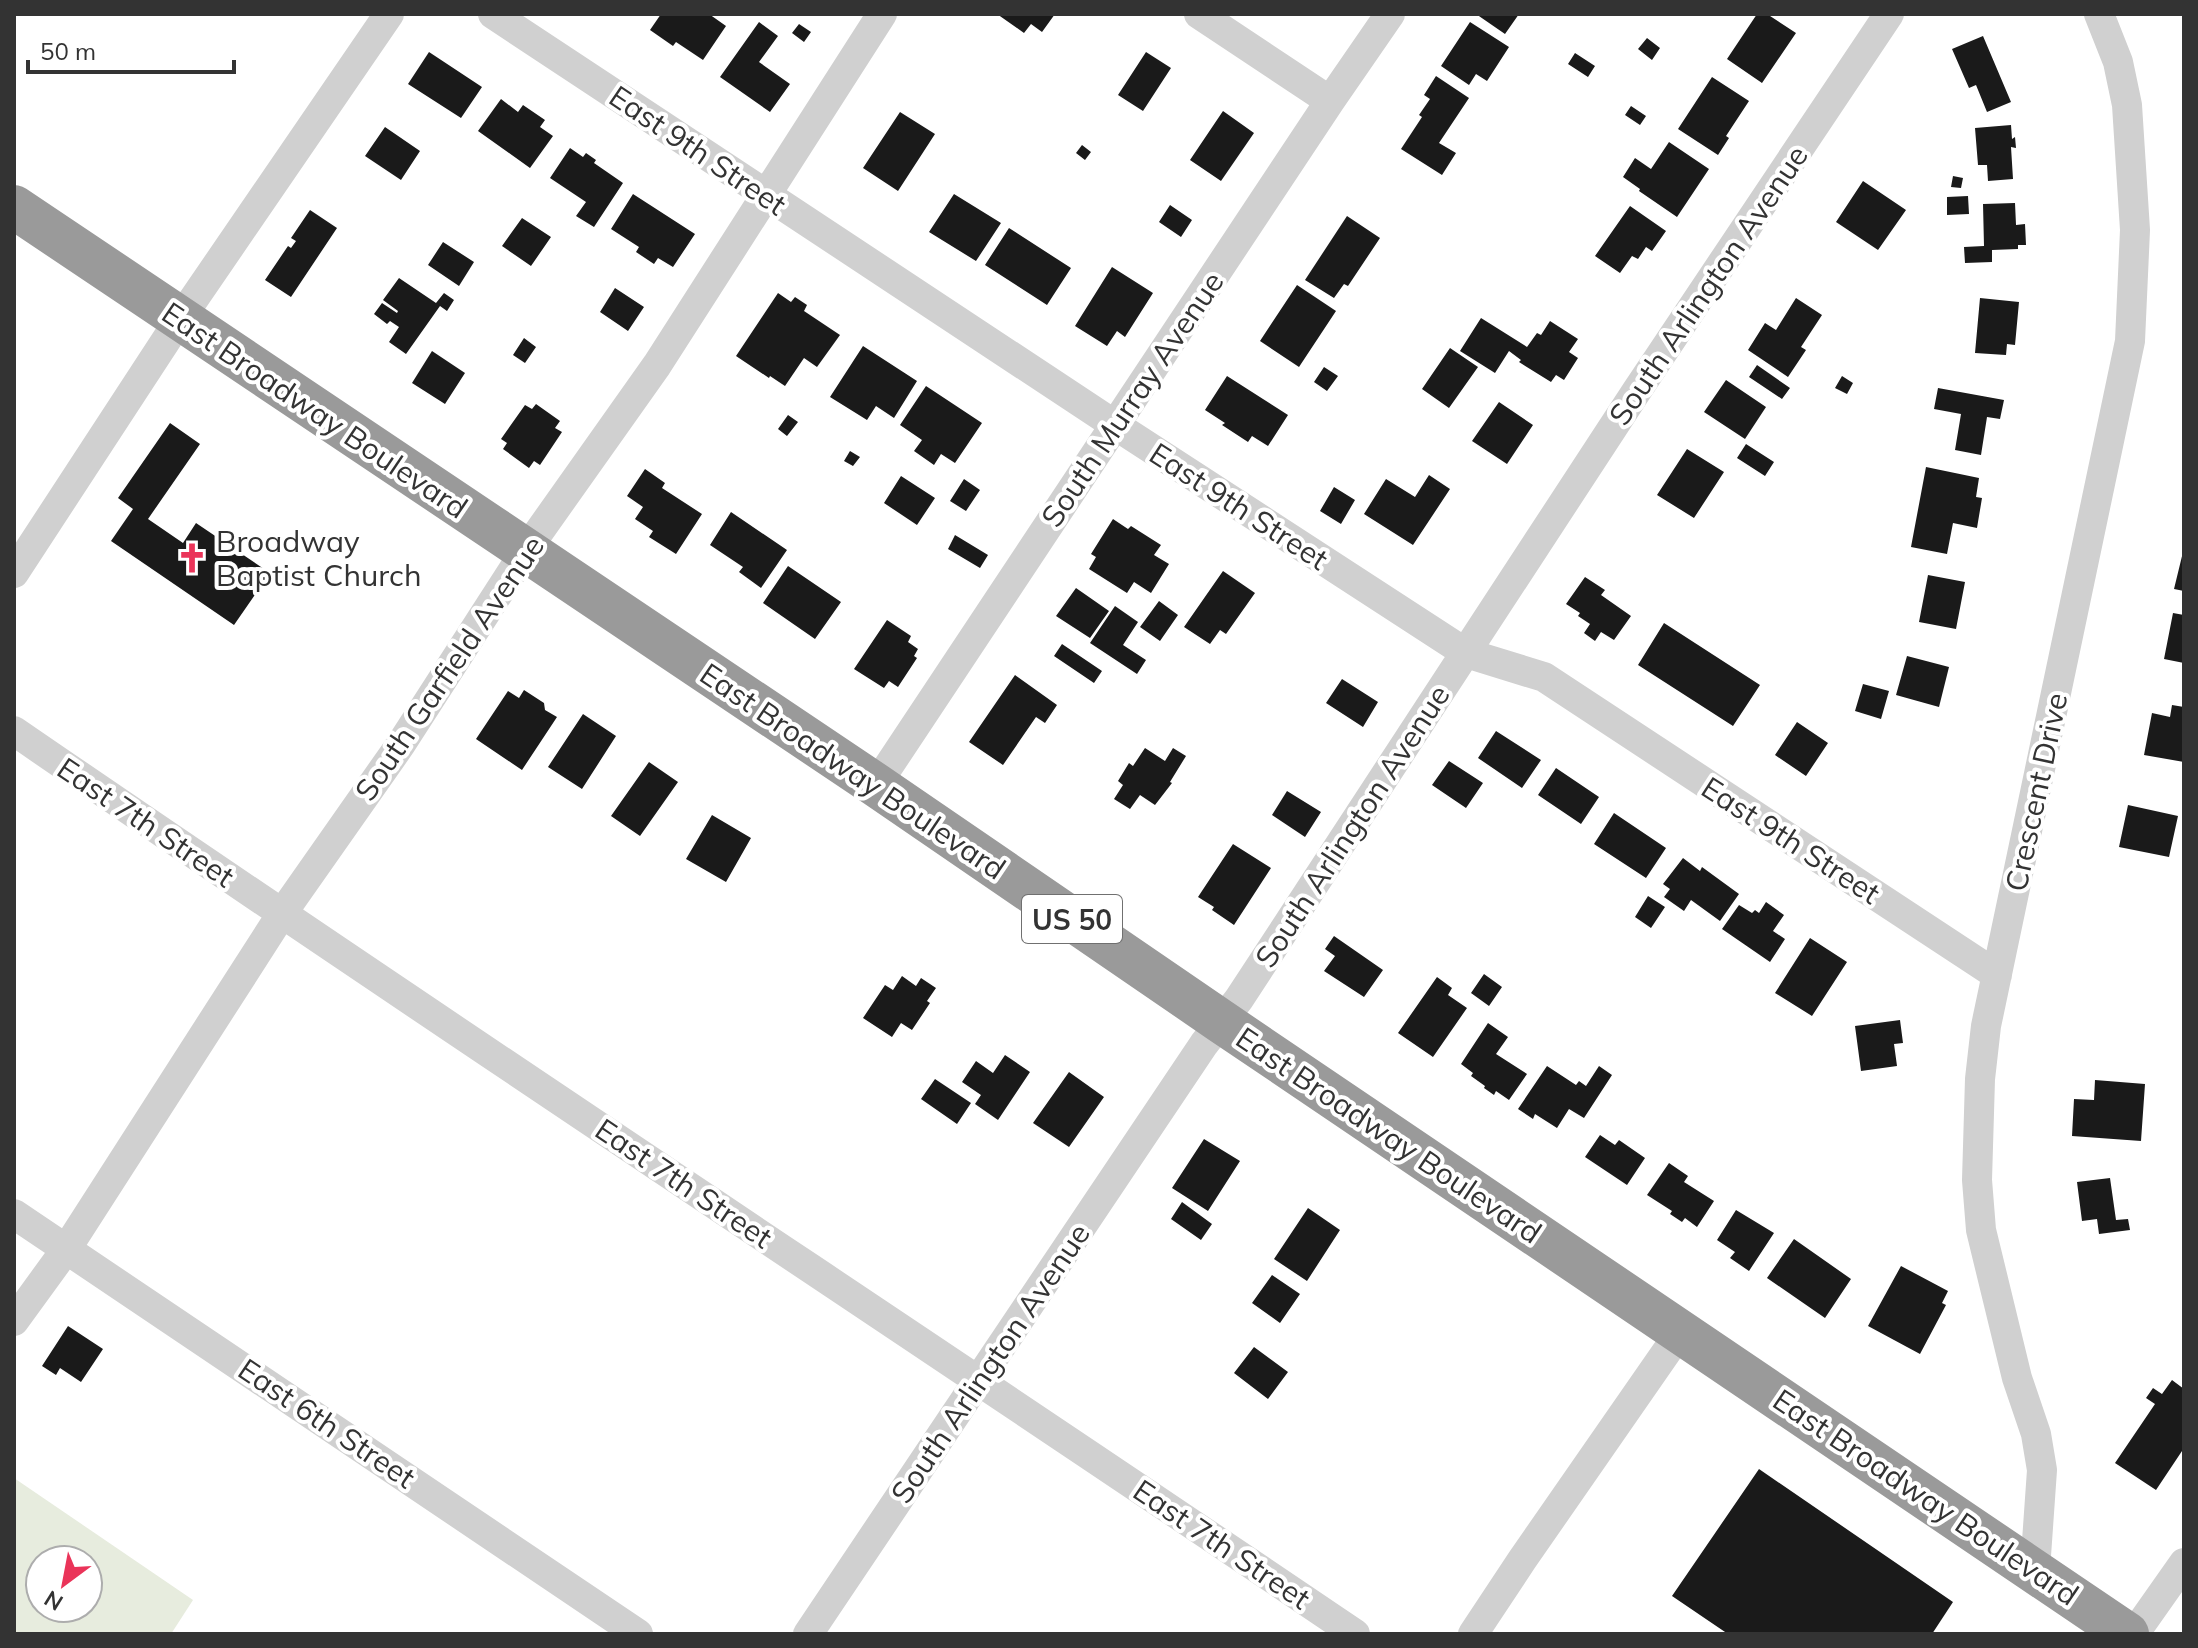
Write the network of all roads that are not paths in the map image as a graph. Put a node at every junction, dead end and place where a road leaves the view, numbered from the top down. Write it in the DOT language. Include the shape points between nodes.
graph roads {
  1 [pos="389,14"];
  2 [pos="493,14"];
  3 [pos="882,14"];
  4 [pos="1199,14"];
  5 [pos="1390,14"];
  6 [pos="1889,14"];
  7 [pos="2099,14"];
  8 [pos="1330,101"];
  9 [pos="766,195"];
  10 [pos="14,207"];
  11 [pos="180,319"];
  12 [pos="1115,425"];
  13 [pos="526,550"];
  14 [pos="14,573"];
  15 [pos="1466,653"];
  16 [pos="14,731"];
  17 [pos="876,785"];
  18 [pos="281,915"];
  19 [pos="1997,975"];
  20 [pos="1222,1022"];
  21 [pos="14,1214"];
  22 [pos="67,1248"];
  23 [pos="14,1321"];
  24 [pos="1681,1331"];
  25 [pos="979,1380"];
  26 [pos="2184,1563"];
  27 [pos="2035,1570"];
  28 [pos="638,1634"];
  29 [pos="808,1634"];
  30 [pos="1355,1634"];
  31 [pos="1473,1634"];
  32 [pos="2127,1634"];
  33 [pos="2134,1634"];
  1 -- 11 [label="street"];
  2 -- 9 [label="street, East 9th Street"];
  3 -- 9 [label="street, South Garfield Avenue"];
  4 -- 8 [label="street"];
  5 -- 8 [label="street, South Murray Avenue"];
  6 -- 15 [label="street, South Arlington Avenue"];
  7 -- 19 [label="street, Crescent Drive" via="2118,62 2127,105 2135,230 2130,341"];
  8 -- 12 [label="street, South Murray Avenue"];
  9 -- 12 [label="street, East 9th Street"];
  9 -- 13 [label="street, South Garfield Avenue" via="657,365"];
  10 -- 11 [label="highway, East Broadway Boulevard / US 50"];
  11 -- 13 [label="highway, East Broadway Boulevard / US 50"];
  11 -- 14 [label="street"];
  12 -- 15 [label="street, East 9th Street"];
  12 -- 17 [label="street, South Murray Avenue"];
  13 -- 17 [label="highway, East Broadway Boulevard / US 50"];
  13 -- 18 [label="street, South Garfield Avenue" via="401,744"];
  15 -- 19 [label="street, East 9th Street" via="1544,677"];
  15 -- 20 [label="street, South Arlington Avenue"];
  16 -- 18 [label="street, East 7th Street"];
  17 -- 20 [label="highway, East Broadway Boulevard / US 50"];
  18 -- 22 [label="street, South Garfield Avenue"];
  18 -- 25 [label="street, East 7th Street"];
  19 -- 27 [label="street, Crescent Drive" via="1980,1079 1977,1180 1981,1230 2042,1470"];
  20 -- 24 [label="highway, East Broadway Boulevard / US 50"];
  20 -- 25 [label="street, South Arlington Avenue"];
  21 -- 22 [label="street, East 6th Street"];
  22 -- 23 [label="street, South Garfield Avenue"];
  22 -- 28 [label="street, East 6th Street"];
  24 -- 27 [label="highway, East Broadway Boulevard / US 50"];
  24 -- 31 [label="street"];
  25 -- 29 [label="street, South Arlington Avenue"];
  25 -- 30 [label="street, East 7th Street"];
  26 -- 33 [label="street"];
  27 -- 32 [label="highway, East Broadway Boulevard / US 50"];
}
